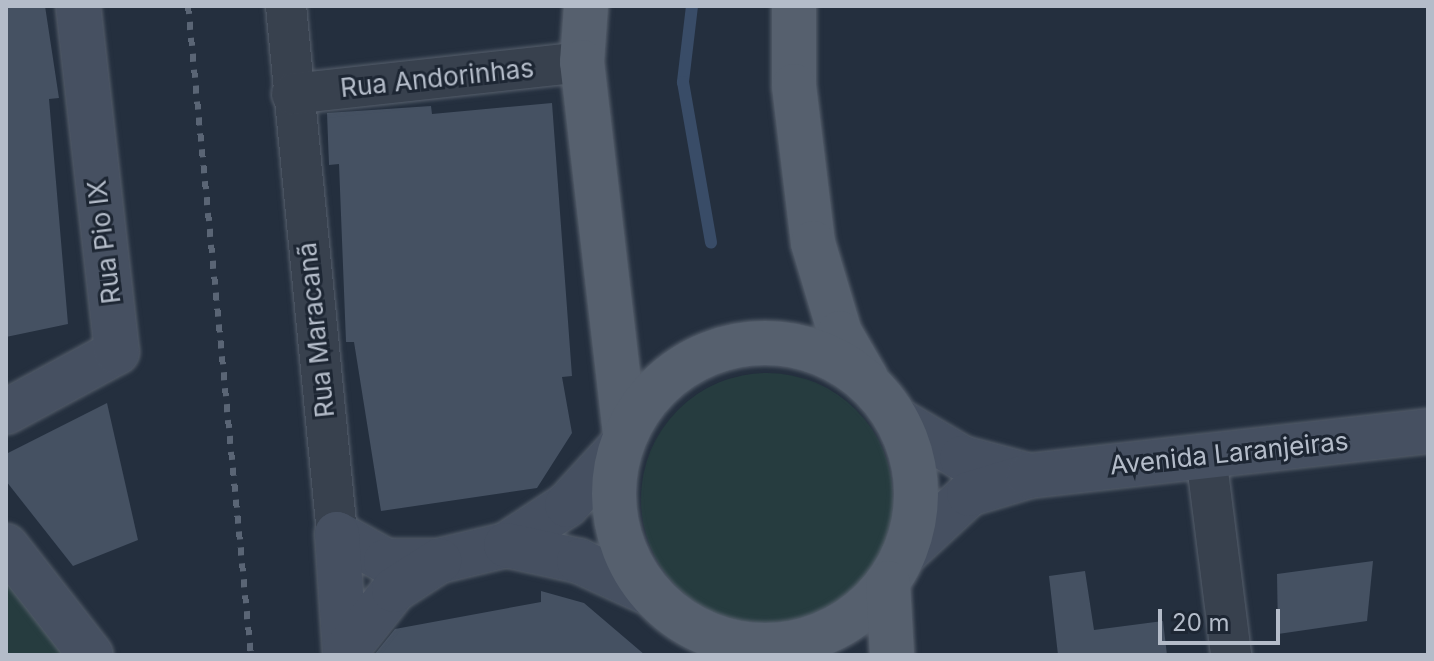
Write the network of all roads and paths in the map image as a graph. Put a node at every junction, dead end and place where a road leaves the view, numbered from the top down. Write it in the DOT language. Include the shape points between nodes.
graph roads {
  1 [pos="78,6"];
  2 [pos="286,6"];
  3 [pos="586,6"];
  4 [pos="794,6"];
  5 [pos="582,62"];
  6 [pos="292,94"];
  7 [pos="869,383"];
  8 [pos="6,412"];
  9 [pos="899,421"];
  10 [pos="1428,431"];
  11 [pos="623,440"];
  12 [pos="1206,456"];
  13 [pos="1029,476"];
  14 [pos="337,534"];
  15 [pos="506,545"];
  16 [pos="6,546"];
  17 [pos="439,561"];
  18 [pos="896,568"];
  19 [pos="659,603"];
  20 [pos="345,654"];
  21 [pos="91,655"];
  22 [pos="683,655"];
  23 [pos="892,655"];
  24 [pos="1231,655"];
  1 -- 8 [label="street, Rua Pio IX" via="117,352"];
  2 -- 6 [label="street, Rua Maracanã"];
  3 -- 5 [label="main road"];
  4 -- 7 [label="main road" via="794,86 813,243 840,333"];
  5 -- 6 [label="street, Rua Andorinhas"];
  5 -- 11 [label="main road"];
  6 -- 14 [label="street, Rua Maracanã"];
  7 -- 9 [label="main road"];
  7 -- 11 [label="main road" via="829,356 783,343 735,345 689,362 652,394"];
  9 -- 13 [label="street, Avenida Laranjeiras" via="962,458"];
  9 -- 18 [label="main road" via="914,464 916,510"];
  10 -- 12 [label="street, Avenida Laranjeiras"];
  11 -- 15 [label="street" via="567,505"];
  11 -- 19 [label="main road" via="613,487 617,530"];
  12 -- 13 [label="street, Avenida Laranjeiras"];
  12 -- 24 [label="street"];
  13 -- 18 [label="street, Avenida Laranjeiras" via="969,494"];
  14 -- 17 [label="street" via="386,561"];
  14 -- 20 [label="street, Rua Maracanã"];
  15 -- 17 [label="street"];
  15 -- 19 [label="street" via="579,561"];
  16 -- 21 [label="street" via="76,627"];
  17 -- 20 [label="street" via="394,590"];
  18 -- 19 [label="main road" via="848,622 804,641 757,647 710,637"];
  18 -- 23 [label="main road"];
  19 -- 22 [label="main road"];
}
